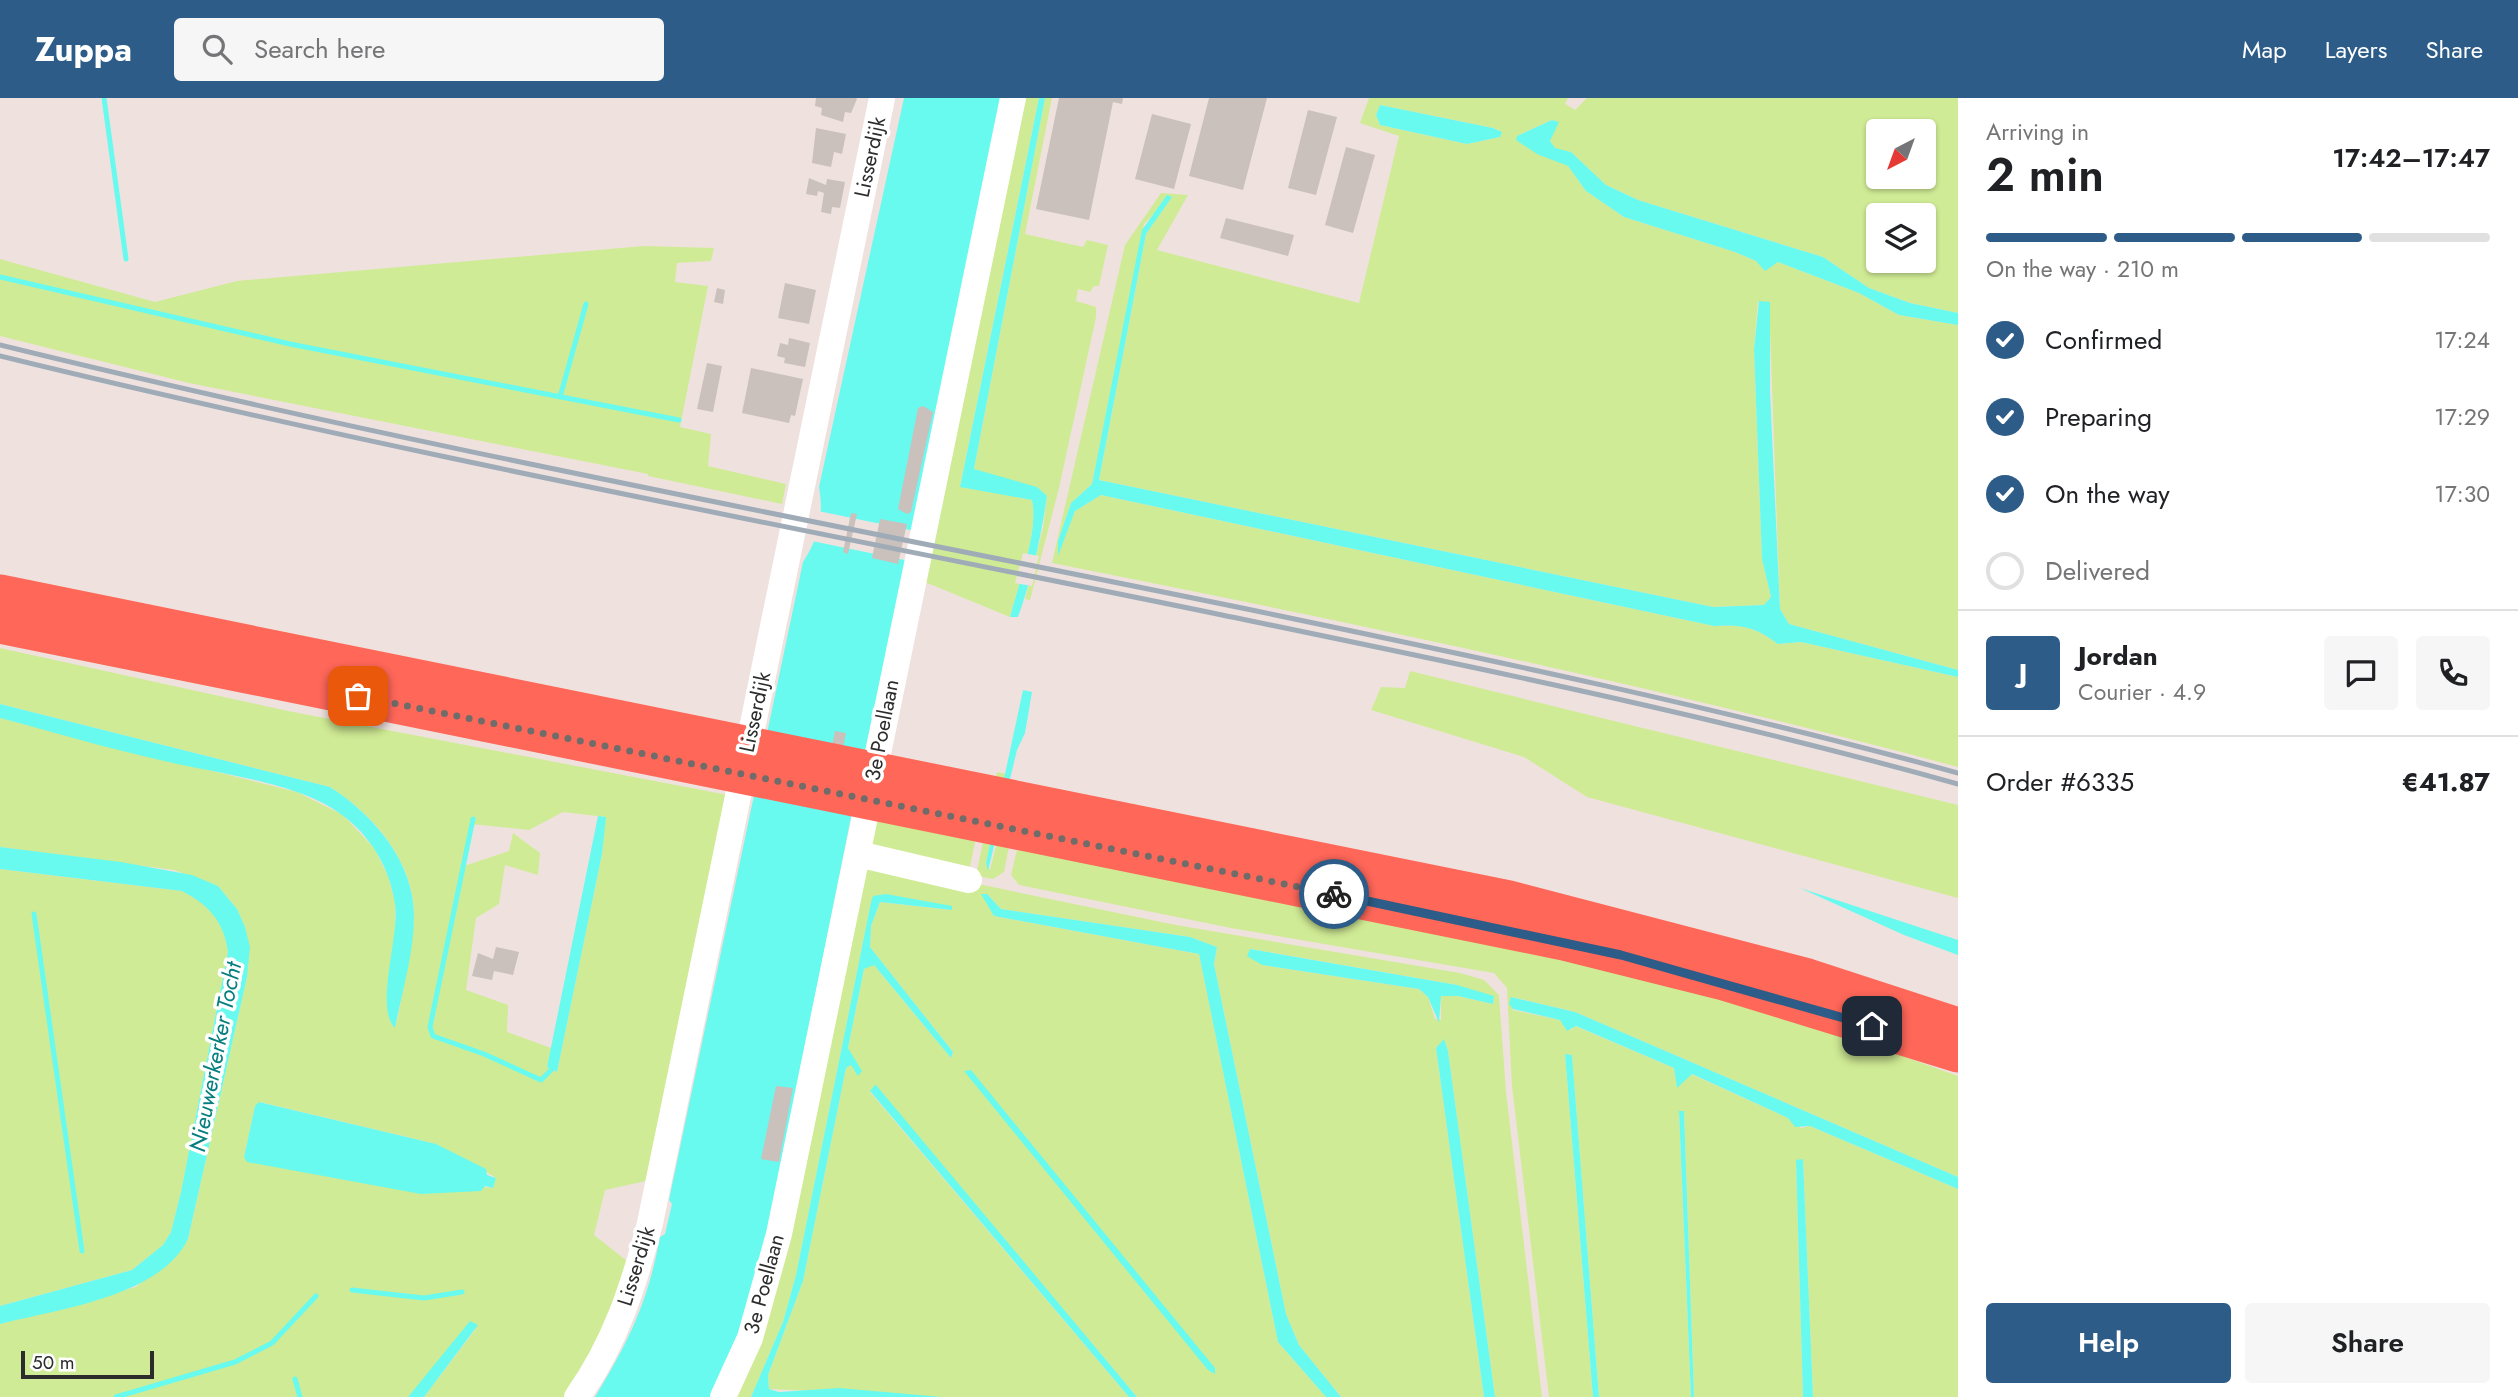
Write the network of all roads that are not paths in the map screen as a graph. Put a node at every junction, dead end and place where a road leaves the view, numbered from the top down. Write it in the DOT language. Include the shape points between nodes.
graph roads {
  1 [pos="882,98"];
  2 [pos="1013,98"];
  3 [pos="0,593"];
  4 [pos="0,625"];
  5 [pos="603,731"];
  6 [pos="858,854"];
  7 [pos="969,880"];
  8 [pos="1953,1047"];
  9 [pos="577,1397"];
  10 [pos="723,1397"];
  1 -- 9 [label="street, Lisserdijk" via="650,1223 629,1297 603,1355"];
  2 -- 6 [label="street, 3e Poellaan"];
  3 -- 5 [label="highway"];
  4 -- 5 [label="highway"];
  5 -- 8 [label="highway" via="1045,821 1598,950"];
  6 -- 7 [label="street"];
  6 -- 10 [label="street, 3e Poellaan" via="764,1297"];
}
